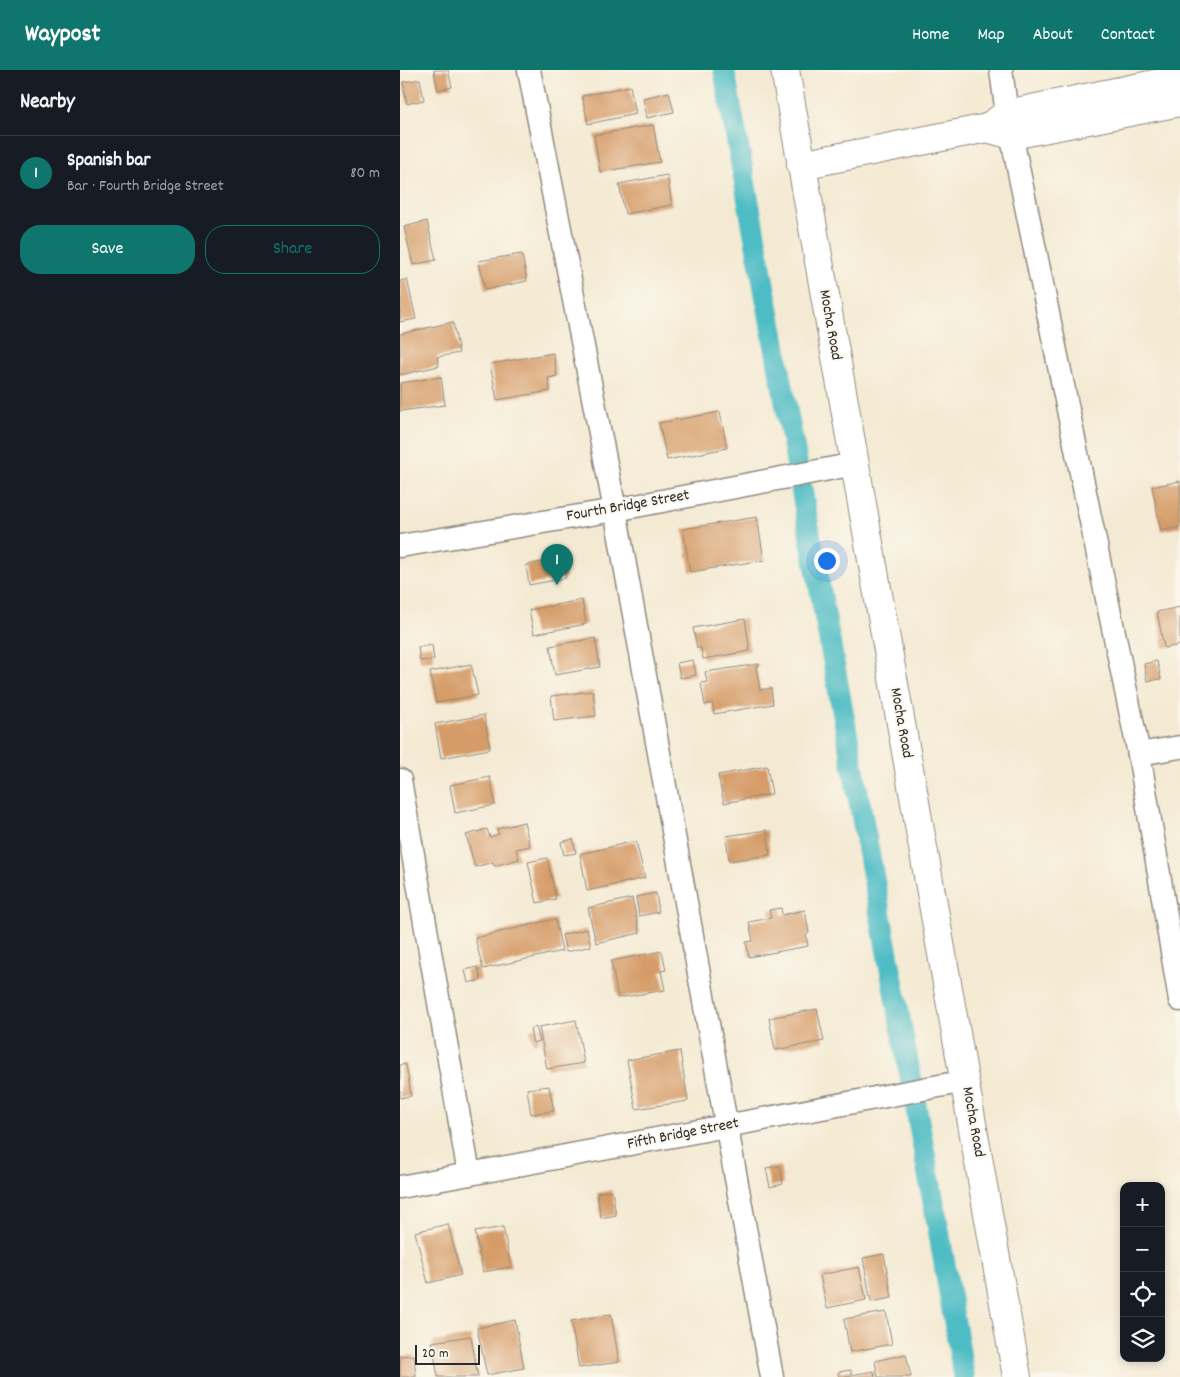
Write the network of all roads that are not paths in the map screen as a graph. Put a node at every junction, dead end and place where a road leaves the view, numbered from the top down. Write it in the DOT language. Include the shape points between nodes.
graph roads {
  1 [pos="529,70"];
  2 [pos="785,70"];
  3 [pos="1001,70"];
  4 [pos="1180,79"];
  5 [pos="1180,102"];
  6 [pos="1002,126"];
  7 [pos="802,165"];
  8 [pos="855,464"];
  9 [pos="615,510"];
  10 [pos="400,546"];
  11 [pos="1180,747"];
  12 [pos="1139,754"];
  13 [pos="400,780"];
  14 [pos="1180,1000"];
  15 [pos="966,1081"];
  16 [pos="726,1126"];
  17 [pos="469,1174"];
  18 [pos="400,1187"];
  19 [pos="772,1377"];
  20 [pos="1017,1377"];
  1 -- 9 [label="street"];
  2 -- 7 [label="street, Mocha Road"];
  3 -- 6 [label="street"];
  4 -- 6 [label="street"];
  5 -- 6 [label="street"];
  6 -- 7 [label="street"];
  6 -- 12 [label="street"];
  7 -- 8 [label="street, Mocha Road"];
  8 -- 9 [label="street, Fourth Bridge Street"];
  8 -- 15 [label="street, Mocha Road"];
  9 -- 10 [label="street, Fourth Bridge Street"];
  9 -- 16 [label="street"];
  11 -- 12 [label="street"];
  12 -- 14 [label="street"];
  13 -- 17 [label="street"];
  15 -- 16 [label="street, Fifth Bridge Street"];
  15 -- 20 [label="street, Mocha Road"];
  16 -- 17 [label="street, Fifth Bridge Street"];
  16 -- 19 [label="street"];
  17 -- 18 [label="street, Fifth Bridge Street"];
}
